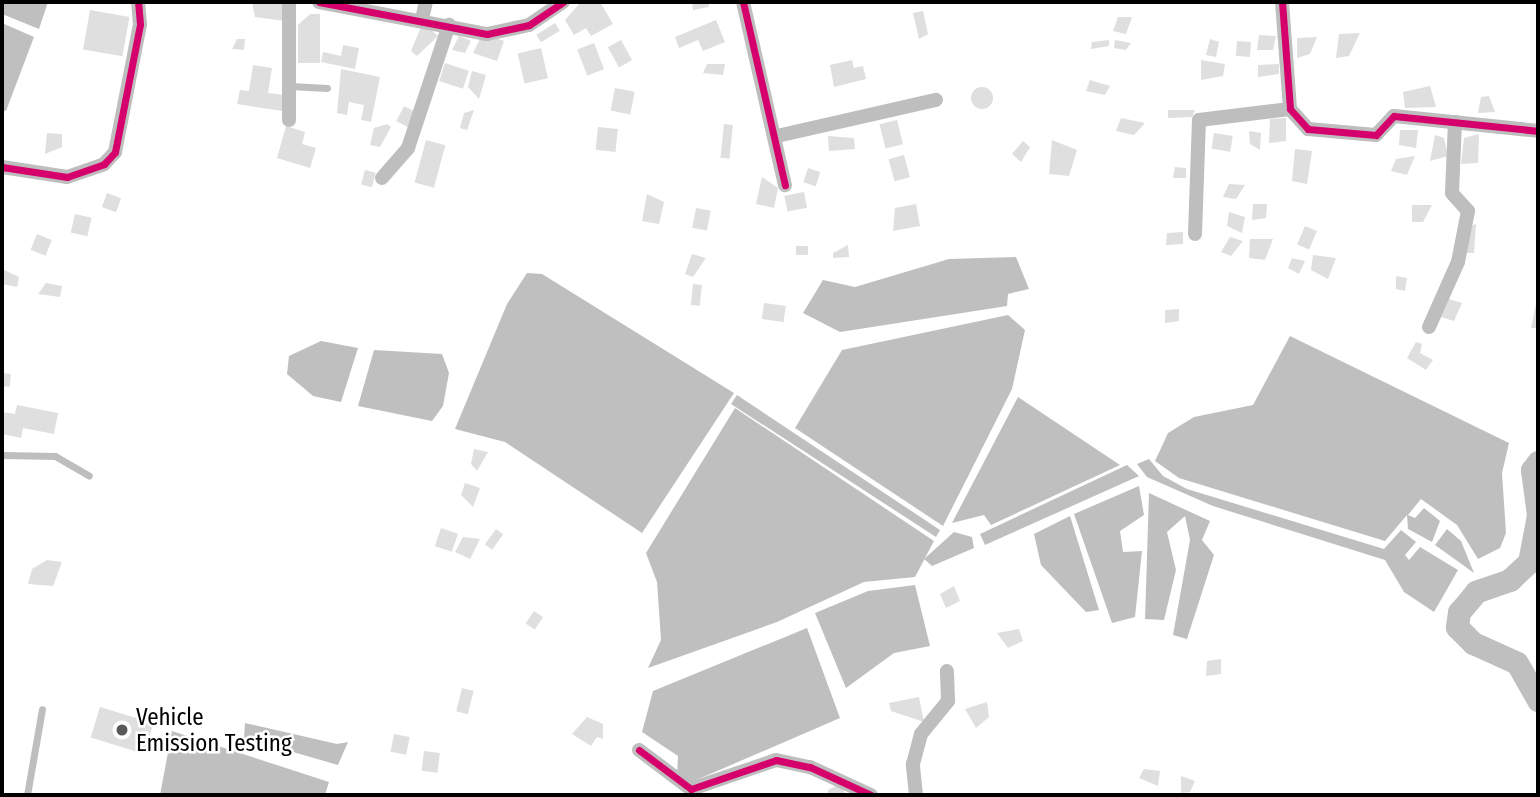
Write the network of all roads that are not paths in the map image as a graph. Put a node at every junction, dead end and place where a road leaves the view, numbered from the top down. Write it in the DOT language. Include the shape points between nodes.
graph roads {
  1 [pos="138,2"];
  2 [pos="289,2"];
  3 [pos="319,2"];
  4 [pos="426,2"];
  5 [pos="563,2"];
  6 [pos="743,2"];
  7 [pos="1282,2"];
  8 [pos="422,19"];
  9 [pos="449,25"];
  10 [pos="290,86"];
  11 [pos="327,88"];
  12 [pos="936,100"];
  13 [pos="1290,108"];
  14 [pos="289,120"];
  15 [pos="1455,122"];
  16 [pos="1538,131"];
  17 [pos="777,136"];
  18 [pos="2,167"];
  19 [pos="382,178"];
  20 [pos="785,185"];
  21 [pos="1195,234"];
  22 [pos="1429,327"];
  23 [pos="2,455"];
  24 [pos="89,476"];
  25 [pos="947,671"];
  26 [pos="42,709"];
  27 [pos="639,750"];
  28 [pos="27,795"];
  29 [pos="871,795"];
  30 [pos="916,795"];
  1 -- 18 [label="street" via="115,152 104,164 67,177"];
  2 -- 10 [label="street"];
  3 -- 8 [label="street"];
  4 -- 8 [label="street"];
  5 -- 9 [label="street" via="529,25 487,34"];
  6 -- 17 [label="street"];
  7 -- 13 [label="street"];
  8 -- 9 [label="street"];
  9 -- 19 [label="street" via="408,148"];
  10 -- 11 [label="lane"];
  10 -- 14 [label="street"];
  12 -- 17 [label="street"];
  13 -- 15 [label="street" via="1315,133 1376,135 1394,116"];
  13 -- 21 [label="street" via="1199,120"];
  15 -- 16 [label="street"];
  15 -- 22 [label="street" via="1452,193 1468,211 1458,262"];
  17 -- 20 [label="street"];
  23 -- 24 [label="lane" via="55,456"];
  25 -- 30 [label="street" via="948,701 921,734 913,764"];
  26 -- 28 [label="lane"];
  27 -- 29 [label="street" via="691,789 776,761 810,767"];
}
